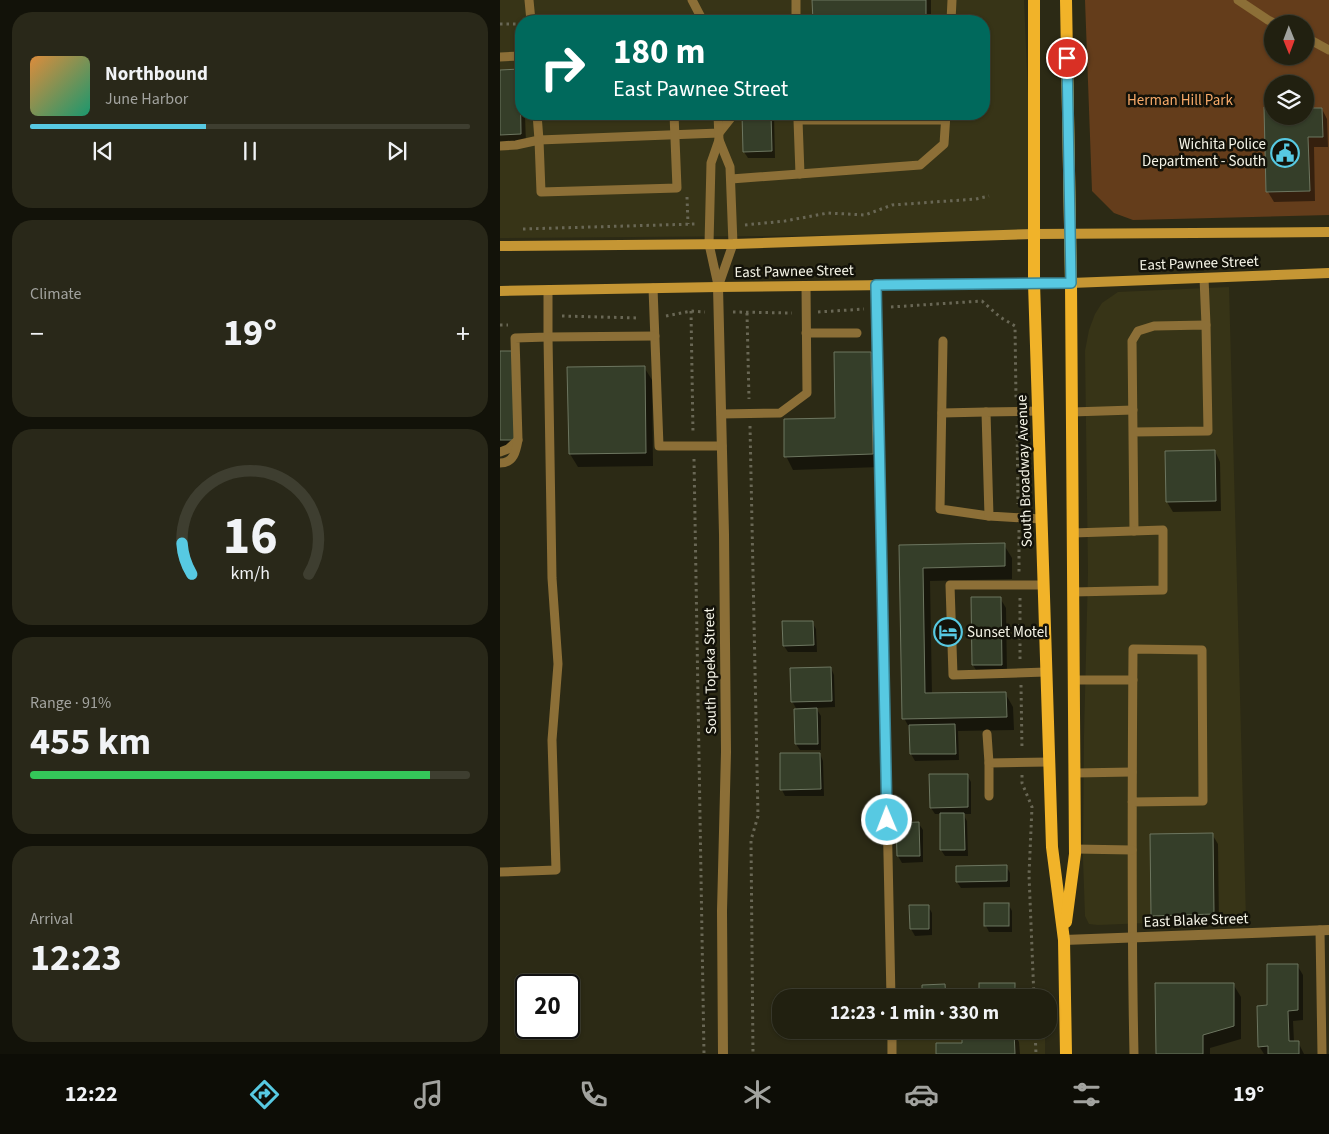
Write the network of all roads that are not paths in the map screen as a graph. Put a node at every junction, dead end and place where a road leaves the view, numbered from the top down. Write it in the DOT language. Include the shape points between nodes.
graph roads {
  1 [pos="529,0"];
  2 [pos="692,0"];
  3 [pos="796,0"];
  4 [pos="952,0"];
  5 [pos="1034,0"];
  6 [pos="1066,0"];
  7 [pos="1238,0"];
  8 [pos="530,15"];
  9 [pos="700,15"];
  10 [pos="796,15"];
  11 [pos="951,15"];
  12 [pos="1264,17"];
  13 [pos="1314,42"];
  14 [pos="1329,50"];
  15 [pos="515,56"];
  16 [pos="500,57"];
  17 [pos="537,120"];
  18 [pos="674,120"];
  19 [pos="718,120"];
  20 [pos="730,120"];
  21 [pos="798,120"];
  22 [pos="945,120"];
  23 [pos="675,135"];
  24 [pos="719,137"];
  25 [pos="538,140"];
  26 [pos="500,146"];
  27 [pos="800,174"];
  28 [pos="731,179"];
  29 [pos="1329,232"];
  30 [pos="1034,234"];
  31 [pos="1071,235"];
  32 [pos="709,244"];
  33 [pos="733,244"];
  34 [pos="500,246"];
  35 [pos="1329,272"];
  36 [pos="1204,278"];
  37 [pos="1034,283"];
  38 [pos="1071,283"];
  39 [pos="876,285"];
  40 [pos="806,286"];
  41 [pos="718,287"];
  42 [pos="653,288"];
  43 [pos="548,290"];
  44 [pos="500,292"];
  45 [pos="1206,325"];
  46 [pos="806,333"];
  47 [pos="857,333"];
  48 [pos="655,336"];
  49 [pos="548,337"];
  50 [pos="943,341"];
  51 [pos="1038,410"];
  52 [pos="1133,410"];
  53 [pos="986,412"];
  54 [pos="1072,412"];
  55 [pos="942,413"];
  56 [pos="721,414"];
  57 [pos="1133,432"];
  58 [pos="518,440"];
  59 [pos="722,446"];
  60 [pos="500,452"];
  61 [pos="500,463"];
  62 [pos="989,516"];
  63 [pos="1041,519"];
  64 [pos="1134,531"];
  65 [pos="1073,533"];
  66 [pos="1043,585"];
  67 [pos="1073,592"];
  68 [pos="1046,672"];
  69 [pos="1074,680"];
  70 [pos="1133,680"];
  71 [pos="987,734"];
  72 [pos="1049,762"];
  73 [pos="989,763"];
  74 [pos="1132,772"];
  75 [pos="1075,773"];
  76 [pos="989,796"];
  77 [pos="1132,802"];
  78 [pos="1075,849"];
  79 [pos="1132,850"];
  80 [pos="500,872"];
  81 [pos="1324,930"];
  82 [pos="1132,938"];
  83 [pos="1064,940"];
  84 [pos="891,989"];
  85 [pos="892,1039"];
  86 [pos="723,1054"];
  87 [pos="892,1054"];
  88 [pos="1066,1054"];
  89 [pos="1134,1054"];
  90 [pos="1322,1054"];
  1 -- 8 [label="lane"];
  2 -- 9 [label="lane"];
  3 -- 10 [label="lane"];
  4 -- 11 [label="lane"];
  5 -- 30 [label="main road, South Broadway Avenue"];
  6 -- 31 [label="main road, South Broadway Avenue"];
  7 -- 12 [label="lane"];
  13 -- 14 [label="lane"];
  15 -- 16 [label="lane"];
  17 -- 25 [label="lane"];
  18 -- 23 [label="lane"];
  19 -- 24 [label="lane"];
  20 -- 24 [label="lane"];
  21 -- 27 [label="lane"];
  22 -- 27 [label="lane" via="944,144 920,165"];
  23 -- 24 [label="lane"];
  23 -- 25 [label="lane"];
  23 -- 25 [label="lane" via="677,188 541,192"];
  24 -- 28 [label="lane"];
  24 -- 32 [label="lane" via="711,163"];
  25 -- 26 [label="lane"];
  27 -- 28 [label="lane"];
  28 -- 33 [label="lane"];
  29 -- 31 [label="main road, East Pawnee Street"];
  30 -- 31 [label="main road, East Pawnee Street"];
  30 -- 33 [label="main road, East Pawnee Street"];
  30 -- 37 [label="main road, South Broadway Avenue"];
  31 -- 38 [label="main road, South Broadway Avenue"];
  32 -- 33 [label="main road, East Pawnee Street"];
  32 -- 34 [label="main road, East Pawnee Street"];
  32 -- 41 [label="lane"];
  33 -- 41 [label="lane"];
  35 -- 36 [label="main road, East Pawnee Street"];
  36 -- 38 [label="main road, East Pawnee Street"];
  36 -- 45 [label="lane"];
  37 -- 38 [label="main road, East Pawnee Street"];
  37 -- 39 [label="main road, East Pawnee Street"];
  37 -- 51 [label="main road, South Broadway Avenue"];
  38 -- 54 [label="main road, South Broadway Avenue"];
  39 -- 40 [label="main road, East Pawnee Street"];
  39 -- 84 [label="lane"];
  40 -- 41 [label="main road, East Pawnee Street"];
  40 -- 46 [label="lane"];
  41 -- 42 [label="main road, East Pawnee Street"];
  41 -- 56 [label="street, South Topeka Street"];
  42 -- 43 [label="main road, East Pawnee Street"];
  42 -- 48 [label="lane"];
  43 -- 44 [label="main road, East Pawnee Street"];
  43 -- 49 [label="lane"];
  45 -- 52 [label="lane" via="1154,326 1138,331 1132,341"];
  45 -- 57 [label="lane" via="1208,430"];
  46 -- 47 [label="lane"];
  46 -- 56 [label="lane" via="806,393 780,413"];
  48 -- 49 [label="lane"];
  48 -- 59 [label="lane" via="659,446"];
  49 -- 58 [label="lane" via="515,338"];
  49 -- 80 [label="lane" via="552,578 558,664 552,740 556,870"];
  50 -- 55 [label="lane"];
  51 -- 53 [label="lane"];
  51 -- 63 [label="main road, South Broadway Avenue"];
  52 -- 54 [label="lane"];
  52 -- 57 [label="lane"];
  53 -- 55 [label="lane"];
  53 -- 62 [label="lane"];
  54 -- 65 [label="main road, South Broadway Avenue"];
  55 -- 62 [label="lane" via="940,509"];
  56 -- 59 [label="street, South Topeka Street"];
  57 -- 64 [label="lane"];
  58 -- 60 [label="lane"];
  58 -- 61 [label="lane" via="515,454"];
  59 -- 86 [label="street, South Topeka Street" via="726,752"];
  62 -- 63 [label="lane"];
  63 -- 66 [label="main road, South Broadway Avenue"];
  64 -- 65 [label="lane"];
  64 -- 67 [label="lane" via="1163,530 1164,590"];
  65 -- 67 [label="main road, South Broadway Avenue"];
  66 -- 68 [label="main road, South Broadway Avenue"];
  66 -- 68 [label="lane" via="950,585 953,675"];
  67 -- 69 [label="main road, South Broadway Avenue"];
  68 -- 72 [label="main road, South Broadway Avenue"];
  69 -- 70 [label="lane"];
  69 -- 75 [label="main road, South Broadway Avenue"];
  70 -- 74 [label="lane"];
  70 -- 77 [label="lane" via="1134,649 1202,650 1204,801"];
  71 -- 73 [label="lane"];
  72 -- 73 [label="lane"];
  72 -- 83 [label="main road, South Broadway Avenue" via="1052,847"];
  73 -- 76 [label="lane"];
  74 -- 75 [label="lane"];
  74 -- 77 [label="lane"];
  75 -- 78 [label="main road, South Broadway Avenue"];
  77 -- 79 [label="lane"];
  78 -- 79 [label="lane"];
  78 -- 83 [label="main road, South Broadway Avenue"];
  79 -- 82 [label="lane"];
  81 -- 82 [label="street, East Blake Street"];
  81 -- 90 [label="lane"];
  82 -- 83 [label="street, East Blake Street"];
  82 -- 89 [label="lane"];
  83 -- 88 [label="main road, South Broadway Avenue"];
  85 -- 87 [label="lane"];
}
